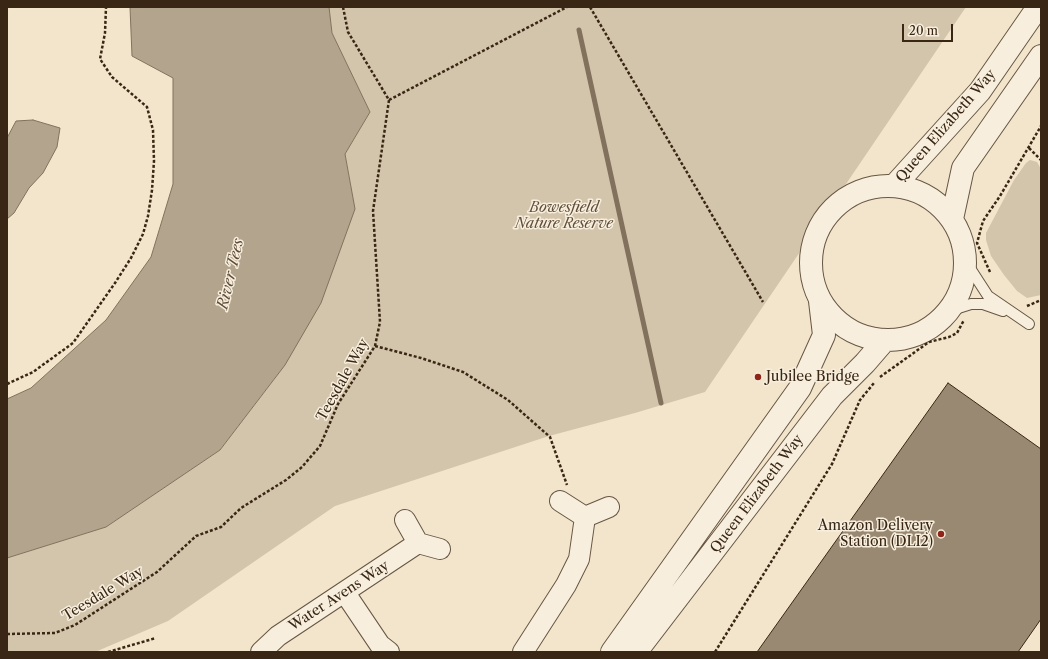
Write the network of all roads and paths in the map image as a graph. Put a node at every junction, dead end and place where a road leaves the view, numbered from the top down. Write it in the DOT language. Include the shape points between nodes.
graph roads {
  1 [pos="106,7"];
  2 [pos="343,7"];
  3 [pos="567,7"];
  4 [pos="590,7"];
  5 [pos="1038,7"];
  6 [pos="1041,56"];
  7 [pos="389,100"];
  8 [pos="1041,126"];
  9 [pos="1029,148"];
  10 [pos="1041,160"];
  11 [pos="894,186"];
  12 [pos="952,219"];
  13 [pos="966,262"];
  14 [pos="983,289"];
  15 [pos="820,301"];
  16 [pos="763,302"];
  17 [pos="971,304"];
  18 [pos="949,311"];
  19 [pos="1012,314"];
  20 [pos="1029,324"];
  21 [pos="884,341"];
  22 [pos="375,346"];
  23 [pos="879,377"];
  24 [pos="874,383"];
  25 [pos="7,384"];
  26 [pos="560,501"];
  27 [pos="609,507"];
  28 [pos="581,514"];
  29 [pos="405,520"];
  30 [pos="418,544"];
  31 [pos="440,549"];
  32 [pos="345,593"];
  33 [pos="7,634"];
  34 [pos="156,638"];
  35 [pos="108,652"];
  36 [pos="261,652"];
  37 [pos="389,652"];
  38 [pos="523,652"];
  39 [pos="612,652"];
  40 [pos="636,652"];
  41 [pos="715,652"];
  1 -- 25 [label="path" via="100,59 112,77 147,107 153,130 154,161 148,216 143,234 131,258 73,343 34,372"];
  2 -- 7 [label="path" via="348,32"];
  3 -- 7 [label="path"];
  4 -- 16 [label="path"];
  5 -- 11 [label="street, Queen Elizabeth Way" via="980,91"];
  6 -- 12 [label="street" via="963,168"];
  7 -- 22 [label="path, Teesdale Way" via="373,211 380,322"];
  8 -- 9 [label="path"];
  9 -- 10 [label="path"];
  9 -- 14 [label="path" via="983,221 977,244 992,276"];
  11 -- 12 [label="street" via="923,194 936,202"];
  11 -- 15 [label="street" via="879,186 851,196 838,204 820,227 813,248 811,271"];
  12 -- 13 [label="street" via="962,238"];
  13 -- 14 [label="lane"];
  13 -- 18 [label="street" via="964,283 959,297"];
  14 -- 19 [label="lane" via="988,296"];
  15 -- 21 [label="street" via="829,314 854,333"];
  15 -- 39 [label="street, Queen Elizabeth Way" via="824,335 800,388"];
  17 -- 18 [label="lane"];
  17 -- 19 [label="lane" via="983,304"];
  17 -- 23 [label="path" via="957,333 929,342"];
  18 -- 21 [label="street" via="929,330 914,337"];
  19 -- 20 [label="lane"];
  21 -- 40 [label="street, Queen Elizabeth Way" via="832,396"];
  22 -- 28 [label="path" via="463,372 508,400 550,437"];
  22 -- 33 [label="path, Teesdale Way" via="338,404 320,446 302,467 286,480 240,508 221,527 196,536 157,572 75,625 55,633"];
  24 -- 41 [label="path" via="860,400 832,464"];
  26 -- 28 [label="street"];
  27 -- 28 [label="street"];
  28 -- 38 [label="street" via="579,559 566,585"];
  29 -- 30 [label="street"];
  30 -- 31 [label="street"];
  30 -- 32 [label="street, Water Avens Way"];
  32 -- 36 [label="street, Water Avens Way" via="278,636"];
  32 -- 37 [label="street" via="380,645"];
  34 -- 35 [label="path"];
}
